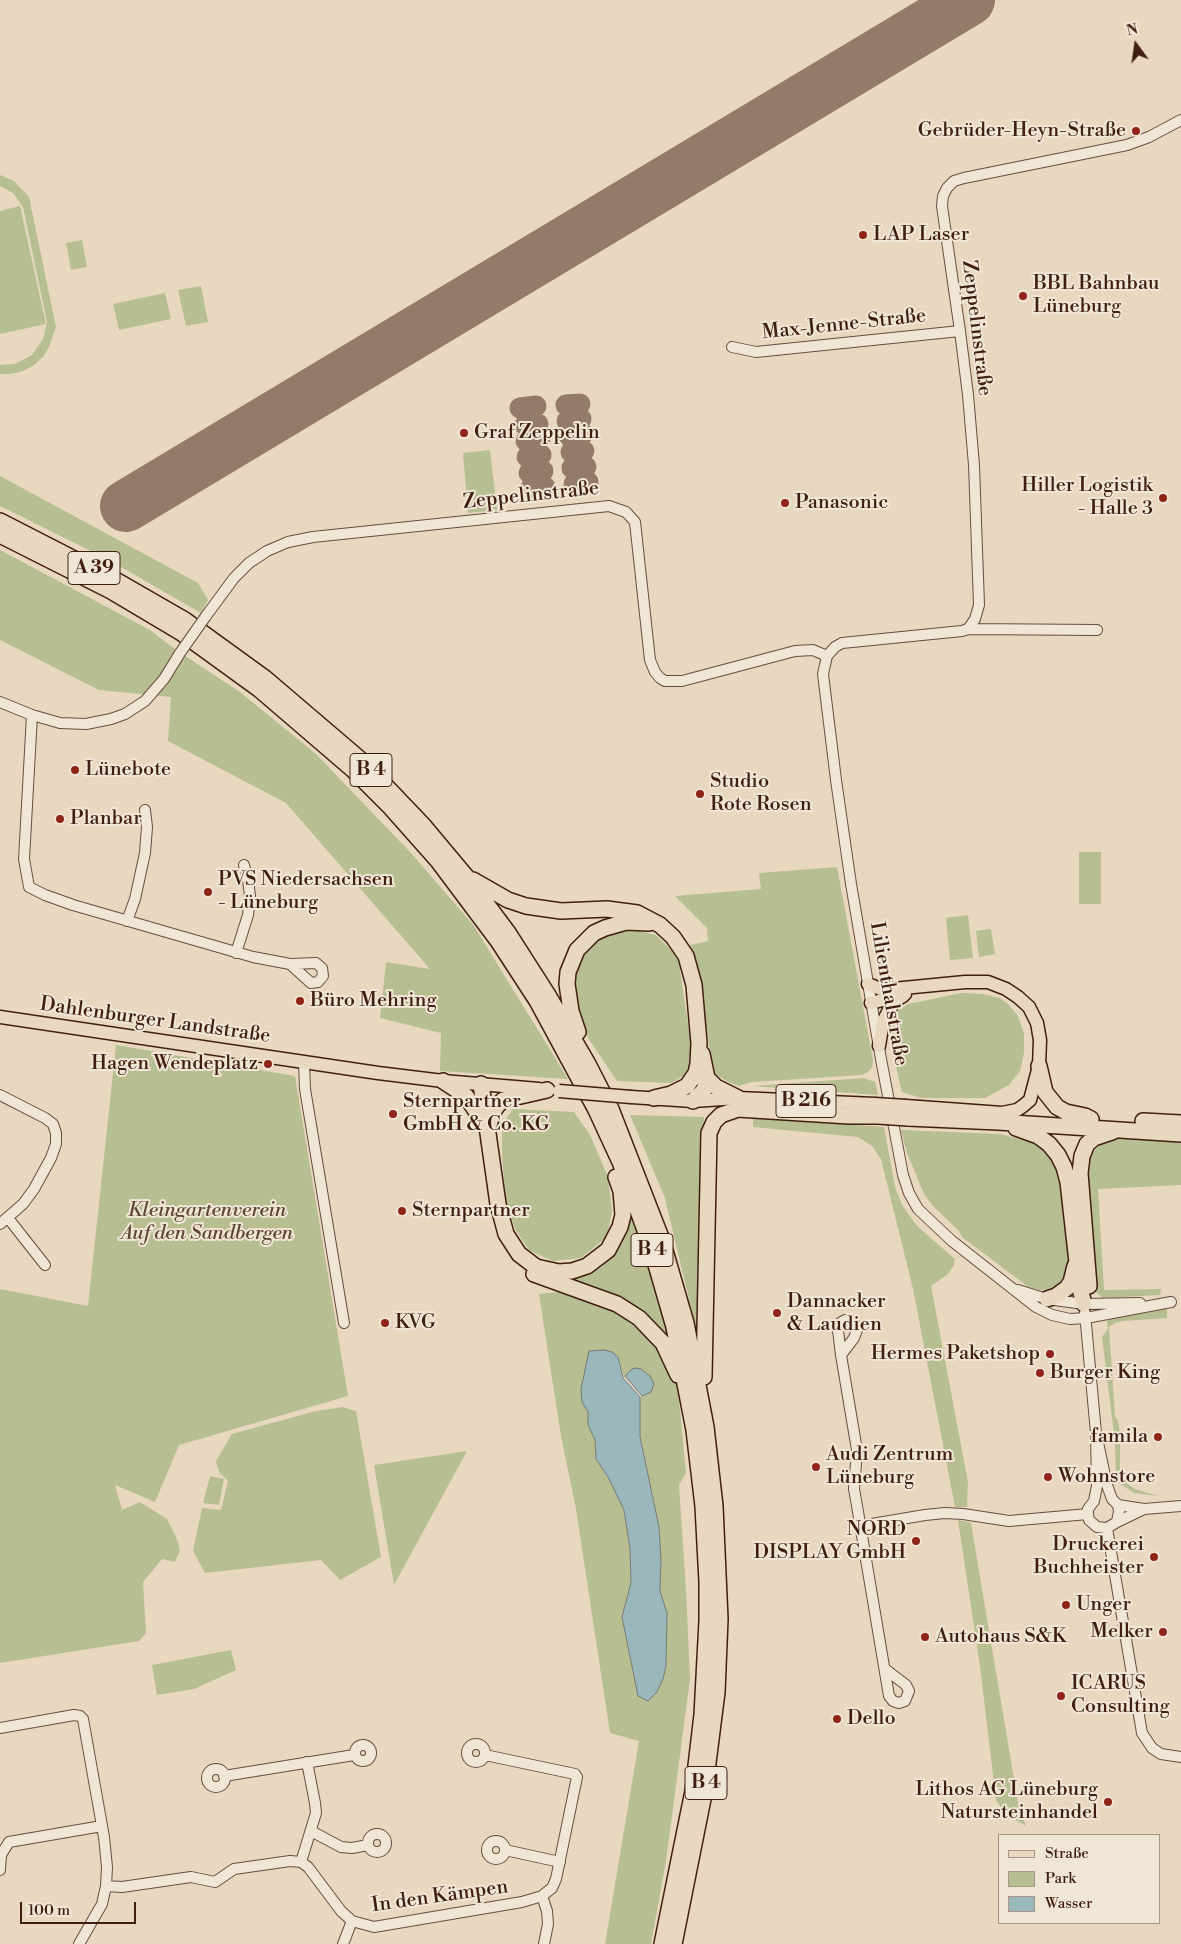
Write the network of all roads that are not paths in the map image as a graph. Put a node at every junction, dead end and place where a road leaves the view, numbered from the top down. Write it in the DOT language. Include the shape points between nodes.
graph roads {
  1 [pos="1181,120"];
  2 [pos="960,331"];
  3 [pos="732,347"];
  4 [pos="0,521"];
  5 [pos="0,535"];
  6 [pos="968,629"];
  7 [pos="1096,630"];
  8 [pos="205,649"];
  9 [pos="827,656"];
  10 [pos="265,678"];
  11 [pos="0,702"];
  12 [pos="32,715"];
  13 [pos="145,810"];
  14 [pos="244,865"];
  15 [pos="465,875"];
  16 [pos="127,921"];
  17 [pos="660,925"];
  18 [pos="236,953"];
  19 [pos="290,964"];
  20 [pos="868,984"];
  21 [pos="937,985"];
  22 [pos="907,993"];
  23 [pos="871,1004"];
  24 [pos="0,1017"];
  25 [pos="699,1043"];
  26 [pos="879,1046"];
  27 [pos="304,1062"];
  28 [pos="588,1064"];
  29 [pos="1039,1066"];
  30 [pos="707,1078"];
  31 [pos="440,1081"];
  32 [pos="482,1084"];
  33 [pos="553,1090"];
  34 [pos="0,1095"];
  35 [pos="654,1098"];
  36 [pos="693,1100"];
  37 [pos="738,1103"];
  38 [pos="596,1110"];
  39 [pos="478,1114"];
  40 [pos="1000,1118"];
  41 [pos="1091,1119"];
  42 [pos="1181,1123"];
  43 [pos="1120,1129"];
  44 [pos="487,1131"];
  45 [pos="1181,1134"];
  46 [pos="4,1221"];
  47 [pos="1077,1263"];
  48 [pos="45,1265"];
  49 [pos="1015,1289"];
  50 [pos="1047,1298"];
  51 [pos="1085,1311"];
  52 [pos="344,1322"];
  53 [pos="841,1355"];
  54 [pos="694,1395"];
  55 [pos="1096,1433"];
  56 [pos="1094,1501"];
  57 [pos="1115,1502"];
  58 [pos="1181,1506"];
  59 [pos="1144,1509"];
  60 [pos="1088,1514"];
  61 [pos="1117,1522"];
  62 [pos="860,1526"];
  63 [pos="1107,1528"];
  64 [pos="885,1669"];
  65 [pos="0,1728"];
  66 [pos="354,1755"];
  67 [pos="485,1755"];
  68 [pos="1181,1757"];
  69 [pos="308,1762"];
  70 [pos="224,1776"];
  71 [pos="102,1826"];
  72 [pos="311,1831"];
  73 [pos="368,1845"];
  74 [pos="505,1850"];
  75 [pos="301,1862"];
  76 [pos="560,1862"];
  77 [pos="0,1870"];
  78 [pos="106,1886"];
  79 [pos="542,1896"];
  80 [pos="352,1921"];
  81 [pos="79,1944"];
  82 [pos="343,1944"];
  83 [pos="544,1944"];
  84 [pos="662,1944"];
  85 [pos="674,1944"];
  1 -- 2 [label="street, Zeppelinstraße" via="1127,145 954,181 942,196 942,206"];
  2 -- 3 [label="street, Max-Jenne-Straße" via="756,352"];
  2 -- 6 [label="street, Zeppelinstraße" via="974,465 979,605"];
  4 -- 10 [label="highway, A 39" via="185,620"];
  5 -- 8 [label="highway, A 39" via="112,591"];
  6 -- 7 [label="street"];
  6 -- 9 [label="street" via="851,641 835,646"];
  8 -- 38 [label="highway, B 4" via="260,690 352,769 438,861 518,971"];
  9 -- 12 [label="street, Zeppelinstraße, bridge" via="813,650 795,651 682,681 660,678 650,660 635,522 626,512 609,506 288,542 267,551 234,578 156,689 126,714 86,724 60,723"];
  9 -- 20 [label="street, Lilienthalstraße" via="823,674 829,728"];
  10 -- 15 [label="highway, B 4" via="361,760 407,807"];
  11 -- 12 [label="street, Zeppelinstraße"];
  12 -- 16 [label="street" via="24,859 29,887 73,905"];
  13 -- 16 [label="street" via="145,853"];
  14 -- 18 [label="street" via="250,896"];
  15 -- 17 [label="highway" via="492,892 526,906 561,911 622,910"];
  15 -- 28 [label="highway, B 4" via="529,964"];
  16 -- 18 [label="street"];
  17 -- 25 [label="highway" via="680,946 688,963 694,985"];
  17 -- 28 [label="highway" via="636,922 605,928 585,940 571,960 568,997 588,1054"];
  18 -- 19 [label="street"];
  20 -- 21 [label="main road" via="883,990"];
  20 -- 23 [label="street, Lilienthalstraße"];
  21 -- 22 [label="main road"];
  21 -- 29 [label="main road" via="988,982 1018,997 1029,1007 1037,1023"];
  22 -- 23 [label="main road"];
  22 -- 26 [label="main road" via="889,1010 883,1022"];
  23 -- 26 [label="street, Lilienthalstraße"];
  24 -- 27 [label="main road, Dahlenburger Landstraße"];
  25 -- 30 [label="highway"];
  25 -- 35 [label="highway" via="698,1064 692,1080 671,1094"];
  26 -- 49 [label="street, Lilienthalstraße" via="909,1193 930,1222"];
  27 -- 31 [label="main road, Dahlenburger Landstraße"];
  27 -- 52 [label="street" via="305,1089"];
  28 -- 54 [label="highway, B 4" via="611,1109 662,1240 686,1323"];
  29 -- 40 [label="main road" via="1030,1100"];
  29 -- 41 [label="highway" via="1045,1092 1057,1107"];
  30 -- 36 [label="highway" via="704,1090"];
  30 -- 37 [label="highway"];
  31 -- 32 [label="main road, B 216"];
  31 -- 39 [label="highway" via="466,1096"];
  32 -- 33 [label="main road, B 216"];
  32 -- 39 [label="highway"];
  32 -- 44 [label="highway"];
  33 -- 35 [label="main road, B 216, bridge"];
  33 -- 44 [label="highway" via="504,1100 493,1112"];
  34 -- 46 [label="street" via="45,1118 53,1124 56,1133 54,1151 43,1175 23,1204"];
  35 -- 36 [label="main road, B 216"];
  36 -- 37 [label="main road, B 216"];
  37 -- 40 [label="highway, B 216, bridge" via="849,1116 876,1110"];
  37 -- 54 [label="highway" via="714,1122 709,1133 704,1381"];
  38 -- 44 [label="highway" via="620,1191 623,1215 608,1250 587,1266 572,1271 536,1267 512,1246 501,1219"];
  38 -- 54 [label="highway, B 4" via="620,1162 650,1244"];
  39 -- 54 [label="highway" via="497,1220 507,1248 522,1266 534,1274 617,1304 639,1318 663,1343"];
  40 -- 41 [label="highway, B 216"];
  40 -- 43 [label="highway, B 216"];
  40 -- 47 [label="highway" via="1038,1136 1058,1155 1068,1182"];
  41 -- 42 [label="highway, B 216"];
  43 -- 45 [label="highway, B 216"];
  43 -- 51 [label="highway" via="1094,1138 1082,1156 1080,1173 1090,1292"];
  46 -- 48 [label="street"];
  47 -- 50 [label="highway" via="1067,1288"];
  47 -- 51 [label="highway"];
  49 -- 50 [label="street, Lilienthalstraße"];
  49 -- 51 [label="street, Lilienthalstraße" via="1036,1307 1052,1315 1070,1319"];
  50 -- 51 [label="street, Lilienthalstraße"];
  51 -- 51 [label="street" via="1171,1302"];
  51 -- 55 [label="street"];
  53 -- 62 [label="street" via="857,1450 854,1489"];
  54 -- 84 [label="highway, B 4" via="705,1534 706,1655 692,1791"];
  54 -- 85 [label="highway, B 4" via="715,1506 719,1656 704,1794"];
  55 -- 56 [label="street" via="1097,1486"];
  55 -- 57 [label="street" via="1107,1485"];
  56 -- 57 [label="street" via="1103,1497"];
  56 -- 60 [label="street"];
  57 -- 59 [label="street"];
  57 -- 61 [label="street" via="1119,1516"];
  58 -- 59 [label="street"];
  59 -- 61 [label="street"];
  60 -- 62 [label="street" via="1009,1521 945,1513"];
  60 -- 63 [label="street" via="1097,1527"];
  61 -- 63 [label="street"];
  62 -- 64 [label="street"];
  63 -- 68 [label="street" via="1142,1732 1152,1748 1161,1754"];
  65 -- 71 [label="street" via="80,1716"];
  66 -- 69 [label="street"];
  67 -- 76 [label="street" via="576,1774"];
  69 -- 70 [label="street"];
  69 -- 72 [label="street" via="316,1813"];
  71 -- 77 [label="street" via="10,1842 1,1855"];
  71 -- 78 [label="street"];
  72 -- 73 [label="street" via="341,1847"];
  72 -- 75 [label="street"];
  74 -- 76 [label="street"];
  75 -- 78 [label="street" via="234,1869 215,1882 191,1876 122,1887"];
  75 -- 80 [label="street, In den Kämpen"];
  76 -- 79 [label="street" via="552,1888"];
  78 -- 81 [label="street" via="98,1912"];
  79 -- 80 [label="street, In den Kämpen" via="382,1927"];
  79 -- 83 [label="street" via="548,1911"];
  80 -- 82 [label="street"];
}
